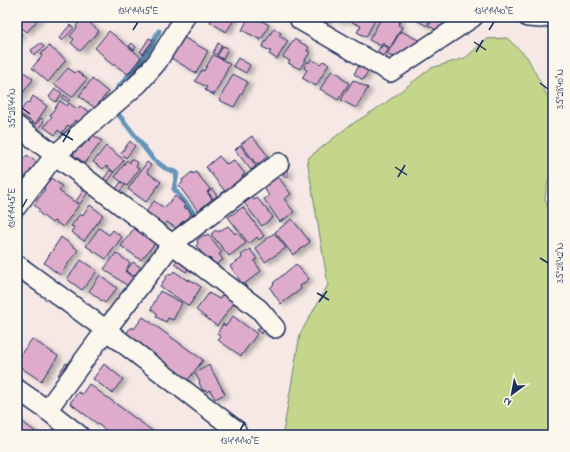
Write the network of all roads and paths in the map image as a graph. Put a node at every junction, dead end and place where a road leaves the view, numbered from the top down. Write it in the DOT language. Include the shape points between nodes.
graph roads {
  1 [pos="185,17"];
  2 [pos="301,17"];
  3 [pos="473,17"];
  4 [pos="528,17"];
  5 [pos="545,17"];
  6 [pos="17,126"];
  7 [pos="55,155"];
  8 [pos="279,163"];
  9 [pos="17,206"];
  10 [pos="172,244"];
  11 [pos="17,265"];
  12 [pos="275,328"];
  13 [pos="106,330"];
  14 [pos="17,389"];
  15 [pos="47,410"];
  16 [pos="79,435"];
  17 [pos="237,435"];
  1 -- 7 [label="street" via="157,62 138,84"];
  2 -- 3 [label="street" via="300,20 390,72"];
  4 -- 5 [label="street"];
  6 -- 7 [label="street"];
  7 -- 9 [label="street"];
  7 -- 10 [label="street"];
  8 -- 10 [label="street"];
  10 -- 12 [label="street" via="259,309"];
  10 -- 13 [label="street"];
  11 -- 13 [label="street"];
  13 -- 15 [label="street"];
  13 -- 17 [label="street" via="236,430"];
  14 -- 15 [label="street"];
  15 -- 16 [label="street"];
}
